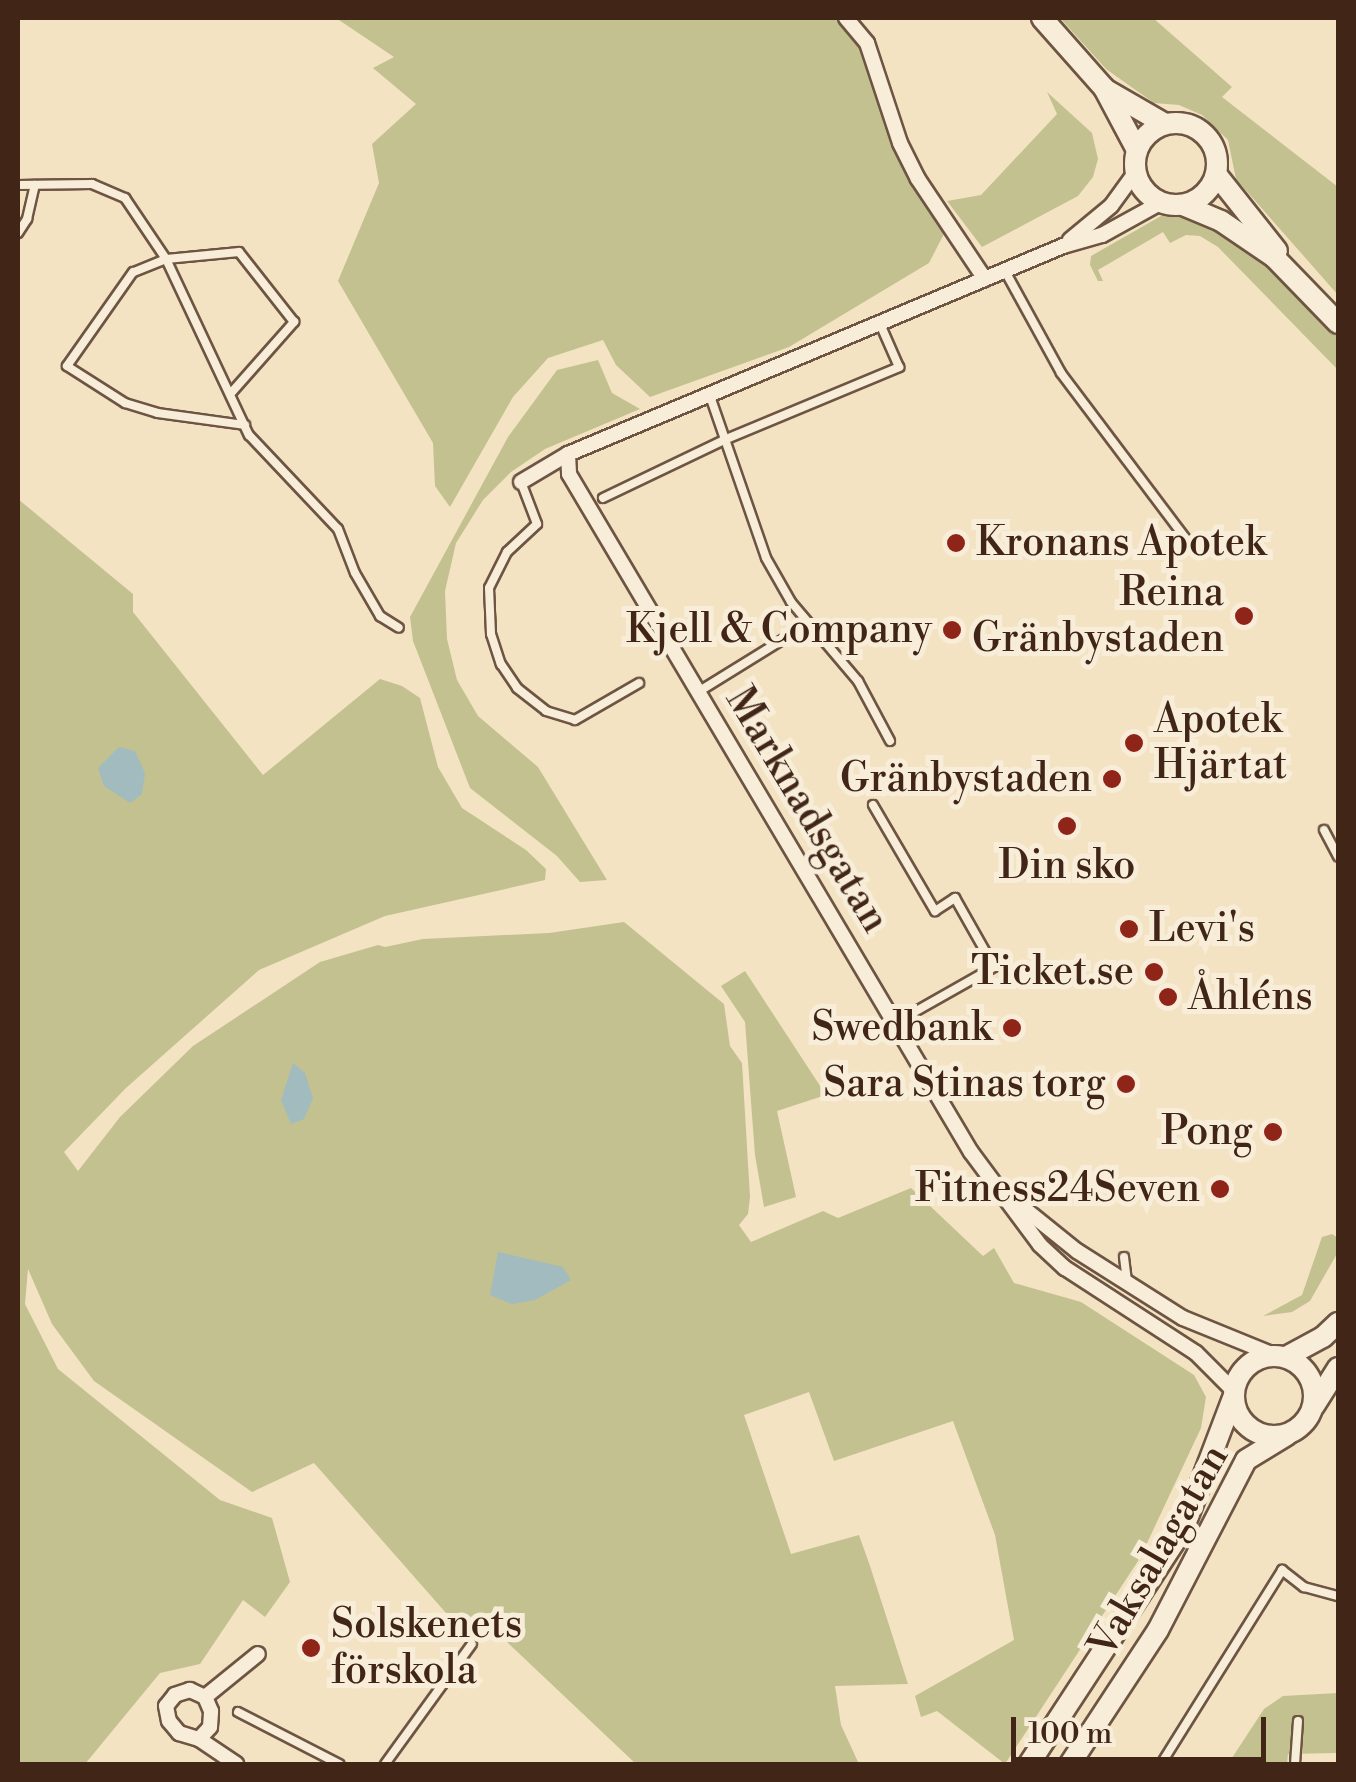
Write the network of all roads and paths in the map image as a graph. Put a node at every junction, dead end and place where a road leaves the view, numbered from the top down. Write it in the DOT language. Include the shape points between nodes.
graph roads {
  1 [pos="846,18"];
  2 [pos="1042,18"];
  3 [pos="1104,88"];
  4 [pos="1165,124"];
  5 [pos="1137,150"];
  6 [pos="1136,174"];
  7 [pos="1216,174"];
  8 [pos="18,185"];
  9 [pos="35,185"];
  10 [pos="1160,203"];
  11 [pos="1183,205"];
  12 [pos="18,232"];
  13 [pos="1063,246"];
  14 [pos="166,259"];
  15 [pos="1005,271"];
  16 [pos="985,279"];
  17 [pos="1338,323"];
  18 [pos="882,326"];
  19 [pos="232,392"];
  20 [pos="710,396"];
  21 [pos="245,425"];
  22 [pos="724,440"];
  23 [pos="568,454"];
  24 [pos="520,482"];
  25 [pos="602,498"];
  26 [pos="1189,543"];
  27 [pos="808,624"];
  28 [pos="399,628"];
  29 [pos="639,683"];
  30 [pos="698,692"];
  31 [pos="890,741"];
  32 [pos="872,804"];
  33 [pos="1324,830"];
  34 [pos="1338,856"];
  35 [pos="894,1023"];
  36 [pos="1004,1192"];
  37 [pos="1124,1257"];
  38 [pos="1128,1285"];
  39 [pos="1338,1322"];
  40 [pos="1280,1356"];
  41 [pos="1338,1368"];
  42 [pos="1234,1394"];
  43 [pos="1313,1408"];
  44 [pos="1287,1435"];
  45 [pos="1338,1596"];
  46 [pos="472,1644"];
  47 [pos="258,1654"];
  48 [pos="205,1697"];
  49 [pos="238,1712"];
  50 [pos="1298,1721"];
  51 [pos="199,1738"];
  52 [pos="236,1764"];
  53 [pos="339,1764"];
  54 [pos="385,1764"];
  55 [pos="1029,1764"];
  56 [pos="1070,1764"];
  57 [pos="1161,1764"];
  58 [pos="1296,1764"];
  1 -- 16 [label="street" via="867,43 918,179"];
  2 -- 3 [label="main road"];
  3 -- 4 [label="main road"];
  3 -- 5 [label="main road"];
  4 -- 5 [label="main road"];
  4 -- 7 [label="main road" via="1184,124 1208,138"];
  5 -- 6 [label="main road"];
  6 -- 10 [label="main road"];
  6 -- 13 [label="street" via="1112,206"];
  7 -- 11 [label="main road" via="1204,194"];
  7 -- 17 [label="main road"];
  8 -- 9 [label="lane"];
  9 -- 12 [label="lane"];
  9 -- 14 [label="lane" via="92,184 125,198"];
  10 -- 11 [label="main road"];
  10 -- 13 [label="street"];
  11 -- 17 [label="main road" via="1274,257"];
  13 -- 15 [label="street"];
  14 -- 19 [label="lane"];
  14 -- 19 [label="lane" via="239,252 294,322"];
  14 -- 21 [label="lane" via="133,272 66,366 125,403"];
  15 -- 16 [label="street"];
  15 -- 26 [label="lane" via="1061,372"];
  16 -- 18 [label="street"];
  18 -- 20 [label="street"];
  18 -- 22 [label="lane" via="900,367"];
  19 -- 21 [label="lane"];
  20 -- 22 [label="lane"];
  20 -- 23 [label="street"];
  21 -- 28 [label="lane" via="338,530 380,616"];
  22 -- 25 [label="lane"];
  22 -- 27 [label="lane" via="766,558"];
  23 -- 24 [label="street"];
  23 -- 30 [label="street, Marknadsgatan" via="569,474"];
  24 -- 29 [label="lane" via="538,524 506,552 489,588 490,634 501,664 546,711 575,720"];
  27 -- 30 [label="lane"];
  27 -- 31 [label="lane" via="858,680"];
  30 -- 35 [label="street, Marknadsgatan"];
  32 -- 35 [label="lane" via="935,911 955,898 994,967"];
  33 -- 34 [label="lane"];
  35 -- 36 [label="street, Marknadsgatan" via="971,1152"];
  36 -- 38 [label="street, Marknadsgatan"];
  36 -- 42 [label="street, Marknadsgatan" via="1040,1245 1065,1268 1196,1353"];
  37 -- 38 [label="lane"];
  38 -- 40 [label="street, Marknadsgatan" via="1183,1318"];
  39 -- 40 [label="main road" via="1323,1338"];
  40 -- 42 [label="main road" via="1244,1369"];
  40 -- 43 [label="main road" via="1310,1377"];
  41 -- 43 [label="main road"];
  42 -- 44 [label="main road" via="1236,1410 1251,1430"];
  42 -- 55 [label="main road, Vaksalagatan" via="1184,1528"];
  43 -- 44 [label="main road"];
  44 -- 56 [label="main road, Vaksalagatan" via="1246,1460 1158,1630"];
  45 -- 57 [label="lane" via="1304,1587 1282,1570"];
  46 -- 54 [label="lane"];
  47 -- 48 [label="street"];
  48 -- 51 [label="street" via="210,1728"];
  48 -- 51 [label="street" via="190,1690 166,1706 179,1733"];
  49 -- 53 [label="lane"];
  50 -- 58 [label="lane"];
  51 -- 52 [label="street"];
}
